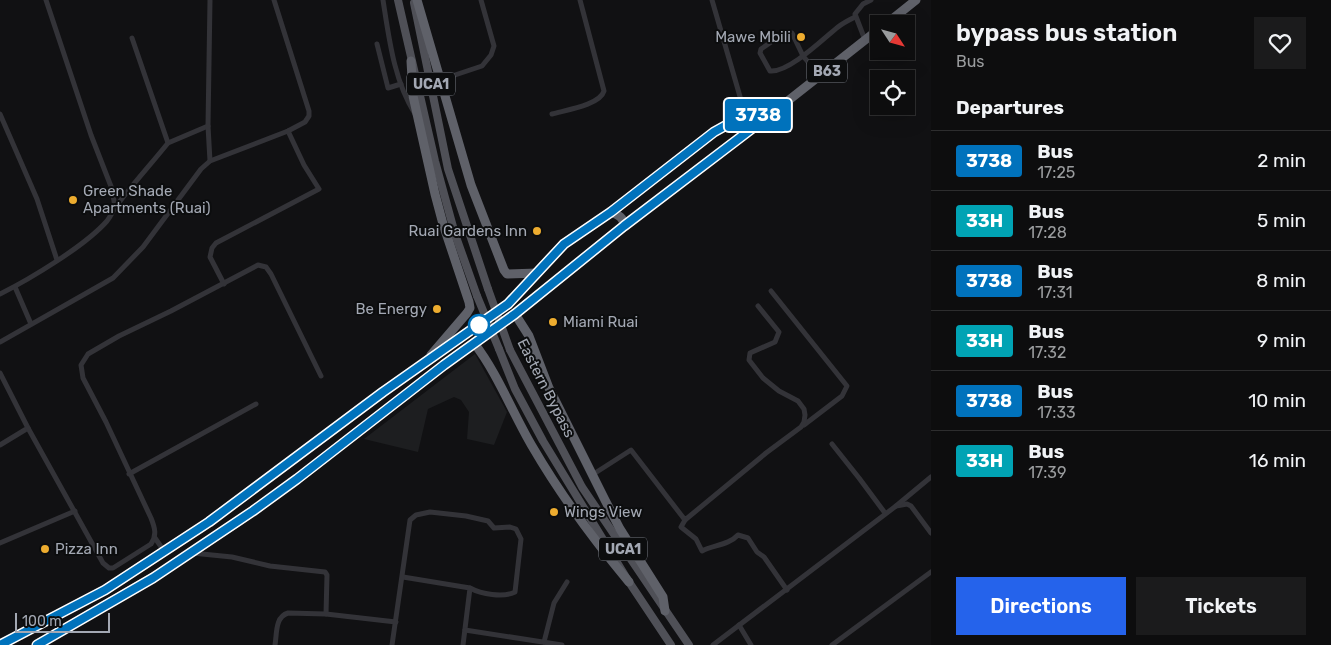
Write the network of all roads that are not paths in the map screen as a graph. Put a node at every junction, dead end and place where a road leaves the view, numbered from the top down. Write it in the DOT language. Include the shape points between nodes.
graph roads {
  1 [pos="46,0"];
  2 [pos="210,0"];
  3 [pos="274,0"];
  4 [pos="383,0"];
  5 [pos="398,0"];
  6 [pos="415,0"];
  7 [pos="481,0"];
  8 [pos="580,0"];
  9 [pos="712,0"];
  10 [pos="871,0"];
  11 [pos="916,0"];
  12 [pos="897,15"];
  13 [pos="855,17"];
  14 [pos="870,36"];
  15 [pos="132,38"];
  16 [pos="865,40"];
  17 [pos="377,44"];
  18 [pos="803,56"];
  19 [pos="411,61"];
  20 [pos="821,76"];
  21 [pos="440,80"];
  22 [pos="401,84"];
  23 [pos="775,111"];
  24 [pos="0,114"];
  25 [pos="552,114"];
  26 [pos="750,117"];
  27 [pos="420,123"];
  28 [pos="208,126"];
  29 [pos="288,131"];
  30 [pos="168,143"];
  31 [pos="210,161"];
  32 [pos="115,207"];
  33 [pos="611,212"];
  34 [pos="624,226"];
  35 [pos="57,260"];
  36 [pos="537,273"];
  37 [pos="224,284"];
  38 [pos="15,287"];
  39 [pos="771,291"];
  40 [pos="0,294"];
  41 [pos="758,306"];
  42 [pos="515,314"];
  43 [pos="31,324"];
  44 [pos="0,342"];
  45 [pos="474,343"];
  46 [pos="423,365"];
  47 [pos="0,372"];
  48 [pos="321,376"];
  49 [pos="256,404"];
  50 [pos="801,427"];
  51 [pos="28,428"];
  52 [pos="0,444"];
  53 [pos="832,444"];
  54 [pos="129,474"];
  55 [pos="592,475"];
  56 [pos="931,477"];
  57 [pos="896,506"];
  58 [pos="75,511"];
  59 [pos="885,514"];
  60 [pos="686,520"];
  61 [pos="209,522"];
  62 [pos="220,533"];
  63 [pos="931,533"];
  64 [pos="155,538"];
  65 [pos="0,544"];
  66 [pos="164,552"];
  67 [pos="191,553"];
  68 [pos="139,568"];
  69 [pos="931,572"];
  70 [pos="403,578"];
  71 [pos="147,582"];
  72 [pos="567,582"];
  73 [pos="630,582"];
  74 [pos="470,588"];
  75 [pos="105,590"];
  76 [pos="787,590"];
  77 [pos="112,603"];
  78 [pos="665,611"];
  79 [pos="326,614"];
  80 [pos="396,622"];
  81 [pos="739,625"];
  82 [pos="465,630"];
  83 [pos="544,642"];
  84 [pos="0,645"];
  85 [pos="37,645"];
  86 [pos="275,645"];
  87 [pos="392,645"];
  88 [pos="463,645"];
  89 [pos="562,645"];
  90 [pos="671,645"];
  91 [pos="688,645"];
  92 [pos="714,645"];
  93 [pos="751,645"];
  94 [pos="832,645"];
  1 -- 32 [label="street" via="112,189"];
  2 -- 28 [label="street"];
  3 -- 29 [label="street" via="309,111 305,122"];
  4 -- 22 [label="street"];
  5 -- 19 [label="main road, Eastern Bypass / UCA1"];
  6 -- 21 [label="highway"];
  6 -- 78 [label="main road, Eastern Bypass / UCA1, bridge" via="448,169 510,350 582,487"];
  7 -- 21 [label="street" via="494,46 491,55 482,66"];
  8 -- 25 [label="street" via="604,94 592,103"];
  9 -- 26 [label="street" via="741,100"];
  10 -- 13 [label="street" via="863,4"];
  11 -- 12 [label="highway"];
  13 -- 16 [label="street"];
  13 -- 18 [label="street" via="840,25"];
  14 -- 16 [label="highway, B63"];
  15 -- 30 [label="street"];
  16 -- 20 [label="highway, B63"];
  17 -- 22 [label="street" via="388,88"];
  18 -- 18 [label="street" via="790,32 760,51 773,72"];
  18 -- 20 [label="street"];
  19 -- 27 [label="highway" via="413,96"];
  19 -- 73 [label="main road, Eastern Bypass / UCA1, bridge" via="455,234 515,389 543,441"];
  20 -- 23 [label="highway, B63"];
  21 -- 36 [label="highway" via="470,185 505,272"];
  22 -- 27 [label="street"];
  23 -- 26 [label="highway, B63"];
  23 -- 34 [label="highway, B63"];
  24 -- 35 [label="street" via="37,199"];
  26 -- 33 [label="highway, B63" via="714,132"];
  27 -- 46 [label="highway" via="443,224 470,302 467,313"];
  28 -- 30 [label="street"];
  28 -- 31 [label="street"];
  29 -- 31 [label="street"];
  29 -- 37 [label="street" via="318,189 216,243 210,257"];
  30 -- 32 [label="street"];
  31 -- 43 [label="street" via="121,272"];
  32 -- 35 [label="street" via="94,233"];
  33 -- 34 [label="highway" via="622,218"];
  33 -- 36 [label="highway, B63" via="564,244"];
  34 -- 42 [label="highway, B63"];
  35 -- 38 [label="street"];
  36 -- 46 [label="highway, B63" via="508,304"];
  37 -- 48 [label="street" via="258,265 266,267 281,291"];
  37 -- 54 [label="street" via="120,336 83,360 83,378"];
  38 -- 40 [label="street"];
  38 -- 43 [label="street"];
  39 -- 50 [label="street" via="847,386 842,396"];
  41 -- 50 [label="street" via="779,332 775,342 750,353 748,360 762,378 798,401 805,415"];
  42 -- 45 [label="highway, B63"];
  42 -- 55 [label="highway" via="529,336 549,388"];
  43 -- 44 [label="street"];
  45 -- 62 [label="highway, B63" via="297,479"];
  45 -- 73 [label="highway" via="572,510"];
  46 -- 61 [label="highway, B63"];
  47 -- 51 [label="street"];
  49 -- 54 [label="street"];
  50 -- 60 [label="street"];
  51 -- 52 [label="street"];
  51 -- 58 [label="street"];
  53 -- 59 [label="street"];
  54 -- 64 [label="street" via="151,518"];
  55 -- 60 [label="street" via="631,450"];
  55 -- 78 [label="highway" via="620,529 663,597"];
  56 -- 57 [label="street"];
  57 -- 59 [label="street"];
  57 -- 63 [label="street" via="911,506"];
  58 -- 64 [label="street" via="103,563 109,568 139,553"];
  58 -- 65 [label="street"];
  59 -- 76 [label="street"];
  60 -- 76 [label="street" via="681,527 696,539 702,551 738,536 748,538"];
  61 -- 62 [label="highway"];
  61 -- 66 [label="highway, B63"];
  62 -- 67 [label="highway, B63"];
  64 -- 66 [label="street"];
  66 -- 68 [label="highway, B63"];
  67 -- 71 [label="highway, B63"];
  67 -- 79 [label="street" via="325,572"];
  68 -- 71 [label="highway"];
  68 -- 75 [label="highway, B63"];
  69 -- 94 [label="street"];
  70 -- 74 [label="street"];
  70 -- 74 [label="street" via="410,520 416,514 430,512 466,516 488,521 494,528 516,529 521,539 515,592 498,594"];
  70 -- 80 [label="street"];
  71 -- 77 [label="highway, B63"];
  72 -- 83 [label="street" via="554,603"];
  73 -- 90 [label="main road, Eastern Bypass / UCA1"];
  74 -- 82 [label="street"];
  75 -- 77 [label="highway"];
  75 -- 84 [label="highway, B63"];
  76 -- 81 [label="street"];
  77 -- 85 [label="highway, B63"];
  78 -- 91 [label="main road, Eastern Bypass / UCA1"];
  79 -- 80 [label="street"];
  79 -- 86 [label="street" via="288,612 282,615"];
  80 -- 87 [label="street"];
  81 -- 92 [label="street"];
  81 -- 93 [label="street"];
  82 -- 83 [label="street"];
  82 -- 88 [label="street"];
  83 -- 89 [label="street"];
}
